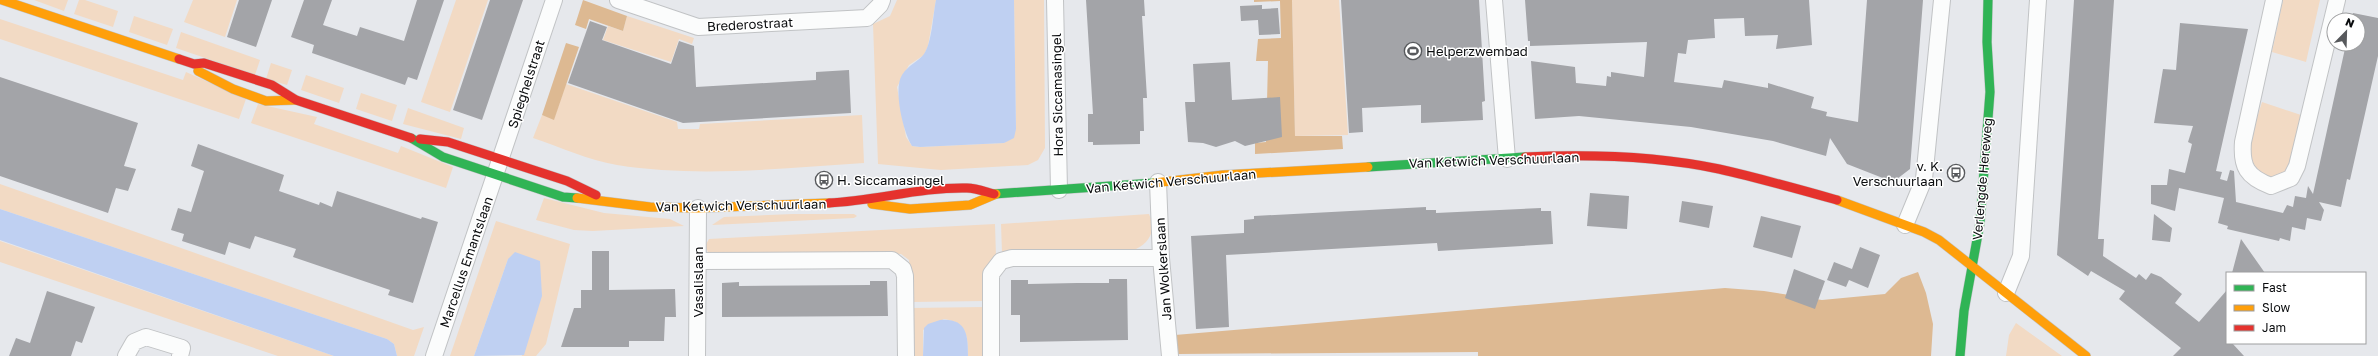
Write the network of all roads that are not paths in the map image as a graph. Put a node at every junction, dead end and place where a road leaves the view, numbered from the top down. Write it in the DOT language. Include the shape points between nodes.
graph roads {
  1 [pos="2,0"];
  2 [pos="554,0"];
  3 [pos="618,0"];
  4 [pos="1055,0"];
  5 [pos="1494,0"];
  6 [pos="1942,0"];
  7 [pos="1988,0"];
  8 [pos="2038,0"];
  9 [pos="2274,0"];
  10 [pos="2337,0"];
  11 [pos="881,2"];
  12 [pos="194,64"];
  13 [pos="296,100"];
  14 [pos="410,138"];
  15 [pos="1507,159"];
  16 [pos="498,167"];
  17 [pos="1158,182"];
  18 [pos="1059,190"];
  19 [pos="996,194"];
  20 [pos="604,200"];
  21 [pos="856,202"];
  22 [pos="698,208"];
  23 [pos="1905,225"];
  24 [pos="1161,258"];
  25 [pos="699,261"];
  26 [pos="1972,266"];
  27 [pos="2006,293"];
  28 [pos="126,356"];
  29 [pos="180,356"];
  30 [pos="434,356"];
  31 [pos="697,356"];
  32 [pos="906,356"];
  33 [pos="991,356"];
  34 [pos="1170,356"];
  35 [pos="1960,356"];
  36 [pos="2086,356"];
  1 -- 12 [label="main road, Van Ketwich Verschuurlaan"];
  2 -- 16 [label="street, Spieghelstraat"];
  3 -- 11 [label="street, Brederostraat" via="698,27 867,18"];
  4 -- 18 [label="street, Hora Siccamasingel"];
  5 -- 15 [label="street"];
  6 -- 23 [label="street" via="1924,179"];
  7 -- 26 [label="main road, Verlengde Hereweg" via="1990,92 1980,223"];
  8 -- 27 [label="street" via="2021,256"];
  9 -- 10 [label="street" via="2242,156 2249,175 2271,186 2291,178 2297,166"];
  12 -- 13 [label="main road, Van Ketwich Verschuurlaan" via="204,63 272,85"];
  12 -- 13 [label="main road, Van Ketwich Verschuurlaan" via="199,72 240,92 266,101"];
  13 -- 14 [label="main road, Van Ketwich Verschuurlaan"];
  14 -- 16 [label="main road, Van Ketwich Verschuurlaan" via="443,156"];
  14 -- 16 [label="main road, Van Ketwich Verschuurlaan" via="448,142"];
  15 -- 17 [label="main road, Van Ketwich Verschuurlaan" via="1223,175"];
  15 -- 23 [label="main road, Van Ketwich Verschuurlaan" via="1609,157 1673,162 1718,169 1828,197"];
  16 -- 20 [label="main road, Van Ketwich Verschuurlaan" via="567,181"];
  16 -- 20 [label="main road, Van Ketwich Verschuurlaan" via="563,197"];
  16 -- 30 [label="street, Marcellus Emantslaan"];
  17 -- 18 [label="main road, Van Ketwich Verschuurlaan"];
  17 -- 24 [label="street, Jan Wolkerslaan"];
  18 -- 19 [label="main road, Van Ketwich Verschuurlaan"];
  19 -- 21 [label="main road, Van Ketwich Verschuurlaan" via="968,188 907,192"];
  19 -- 21 [label="main road, Van Ketwich Verschuurlaan" via="970,206 916,209"];
  20 -- 22 [label="main road, Van Ketwich Verschuurlaan" via="650,207"];
  21 -- 22 [label="main road, Van Ketwich Verschuurlaan"];
  22 -- 25 [label="street, Vasalislaan"];
  23 -- 26 [label="main road, Van Ketwich Verschuurlaan" via="1939,240"];
  24 -- 33 [label="street" via="1012,258 1000,261 991,274"];
  24 -- 34 [label="street, Jan Wolkerslaan"];
  25 -- 31 [label="street, Vasalislaan"];
  25 -- 32 [label="street" via="884,258 898,263 905,276"];
  26 -- 27 [label="main road, Van Ketwich Verschuurlaan"];
  26 -- 35 [label="main road, Verlengde Hereweg"];
  27 -- 36 [label="main road, Van Ketwich Verschuurlaan"];
  28 -- 29 [label="street" via="134,342 146,337 182,348"];
}
